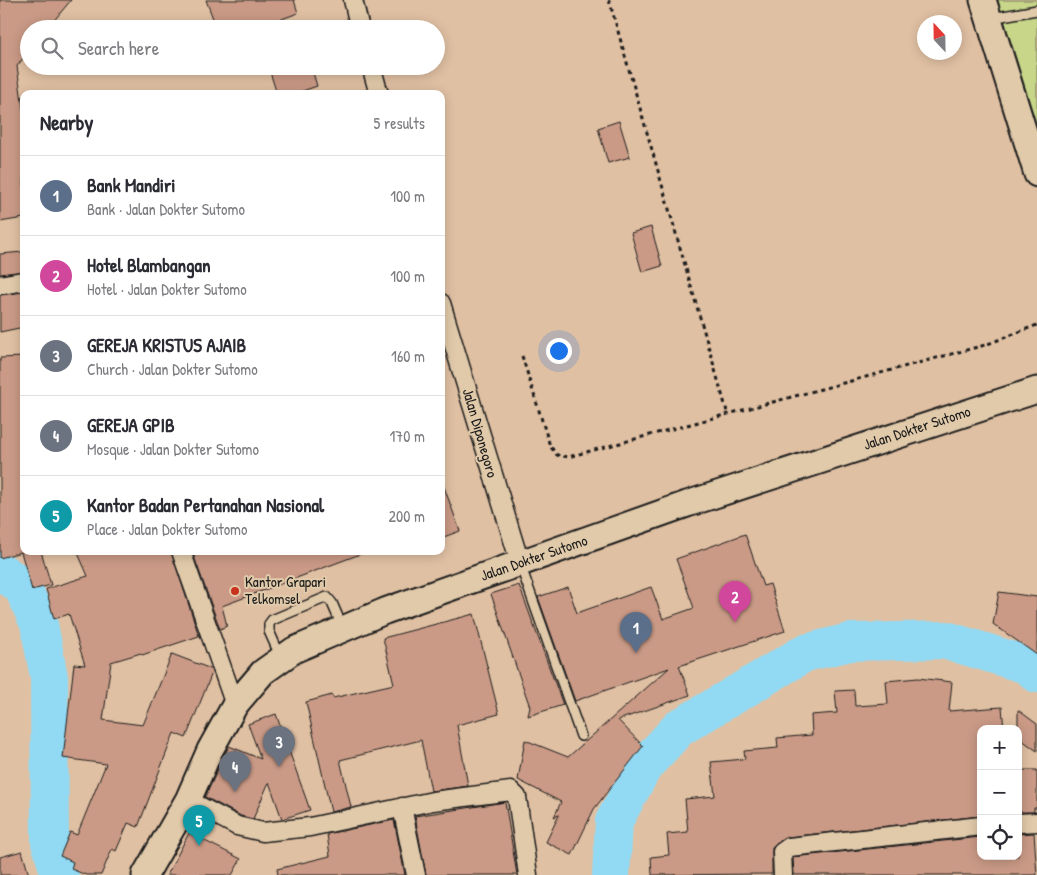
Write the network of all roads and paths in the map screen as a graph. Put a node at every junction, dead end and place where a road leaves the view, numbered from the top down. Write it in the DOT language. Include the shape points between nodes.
graph roads {
  1 [pos="353,0"];
  2 [pos="609,0"];
  3 [pos="986,9"];
  4 [pos="1037,10"];
  5 [pos="358,20"];
  6 [pos="374,75"];
  7 [pos="378,90"];
  8 [pos="1037,174"];
  9 [pos="20,282"];
  10 [pos="0,285"];
  11 [pos="445,316"];
  12 [pos="1037,325"];
  13 [pos="522,356"];
  14 [pos="1037,390"];
  15 [pos="728,415"];
  16 [pos="182,555"];
  17 [pos="520,563"];
  18 [pos="343,628"];
  19 [pos="281,658"];
  20 [pos="236,705"];
  21 [pos="580,736"];
  22 [pos="188,800"];
  23 [pos="402,807"];
  24 [pos="1037,822"];
  25 [pos="1022,823"];
  26 [pos="977,826"];
  27 [pos="145,875"];
  28 [pos="416,875"];
  29 [pos="528,875"];
  30 [pos="783,875"];
  1 -- 5 [label="street"];
  2 -- 15 [label="path"];
  3 -- 4 [label="lane"];
  3 -- 8 [label="main road"];
  6 -- 7 [label="street"];
  9 -- 10 [label="street"];
  11 -- 17 [label="street, Jalan Diponegoro"];
  12 -- 15 [label="path" via="985,345"];
  13 -- 15 [label="path" via="545,434 557,455 579,455"];
  14 -- 17 [label="main road, Jalan Dokter Sutomo" via="696,501"];
  16 -- 20 [label="street"];
  17 -- 18 [label="main road, Jalan Dokter Sutomo"];
  17 -- 21 [label="lane"];
  18 -- 19 [label="main road, Jalan Dokter Sutomo"];
  18 -- 19 [label="lane" via="327,597 272,620 269,630"];
  19 -- 20 [label="main road, Jalan Dokter Sutomo" via="263,672"];
  20 -- 22 [label="main road, Jalan Dokter Sutomo" via="210,750"];
  22 -- 23 [label="street" via="237,826 263,832 310,827"];
  22 -- 27 [label="main road, Jalan Dokter Sutomo"];
  23 -- 28 [label="street"];
  23 -- 29 [label="street" via="501,791 514,792"];
  24 -- 25 [label="street"];
  26 -- 30 [label="street" via="789,847 782,852"];
}
